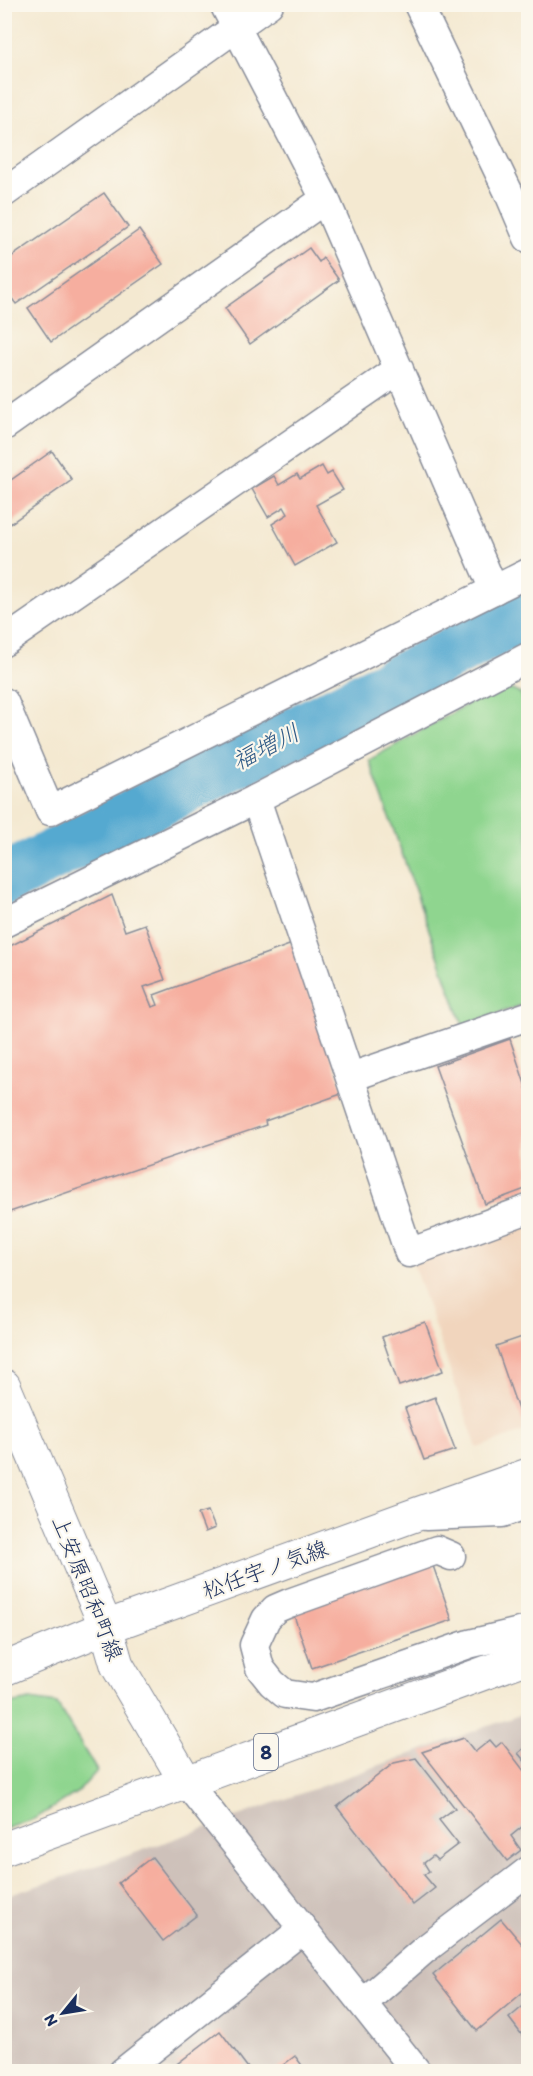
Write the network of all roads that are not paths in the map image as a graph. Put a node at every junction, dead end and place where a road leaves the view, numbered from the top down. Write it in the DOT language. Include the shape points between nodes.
graph roads {
  1 [pos="269,4"];
  2 [pos="418,4"];
  3 [pos="230,16"];
  4 [pos="4,193"];
  5 [pos="325,199"];
  6 [pos="528,238"];
  7 [pos="399,369"];
  8 [pos="4,426"];
  9 [pos="528,573"];
  10 [pos="494,590"];
  11 [pos="4,642"];
  12 [pos="527,662"];
  13 [pos="4,702"];
  14 [pos="256,799"];
  15 [pos="4,923"];
  16 [pos="528,1016"];
  17 [pos="351,1077"];
  18 [pos="528,1209"];
  19 [pos="4,1386"];
  20 [pos="528,1476"];
  21 [pos="528,1504"];
  22 [pos="409,1517"];
  23 [pos="451,1556"];
  24 [pos="106,1627"];
  25 [pos="528,1630"];
  26 [pos="528,1657"];
  27 [pos="4,1669"];
  28 [pos="186,1782"];
  29 [pos="4,1849"];
  30 [pos="528,1871"];
  31 [pos="303,1929"];
  32 [pos="364,2002"];
  33 [pos="123,2072"];
  34 [pos="417,2072"];
  1 -- 3 [label="street"];
  2 -- 6 [label="street"];
  3 -- 4 [label="street"];
  3 -- 5 [label="street"];
  5 -- 7 [label="street"];
  5 -- 8 [label="street"];
  7 -- 10 [label="street"];
  7 -- 11 [label="street"];
  9 -- 10 [label="street"];
  10 -- 13 [label="street" via="50,811"];
  12 -- 14 [label="street"];
  14 -- 15 [label="street"];
  14 -- 17 [label="street"];
  16 -- 17 [label="street"];
  17 -- 18 [label="street" via="409,1253"];
  19 -- 24 [label="main road, 上安原昭和町線"];
  20 -- 22 [label="main road, 松任宇ノ気線"];
  21 -- 22 [label="street" via="502,1513"];
  22 -- 24 [label="main road, 松任宇ノ気線"];
  23 -- 25 [label="street" via="437,1550 275,1609 254,1645 260,1668 285,1694 313,1698 469,1644"];
  24 -- 27 [label="main road, 松任宇ノ気線"];
  24 -- 28 [label="main road, 上安原昭和町線" via="117,1665"];
  26 -- 28 [label="main road, 8"];
  28 -- 29 [label="main road, 8"];
  28 -- 31 [label="street"];
  30 -- 32 [label="street" via="424,1950"];
  31 -- 32 [label="street"];
  31 -- 33 [label="street"];
  32 -- 34 [label="street"];
}
